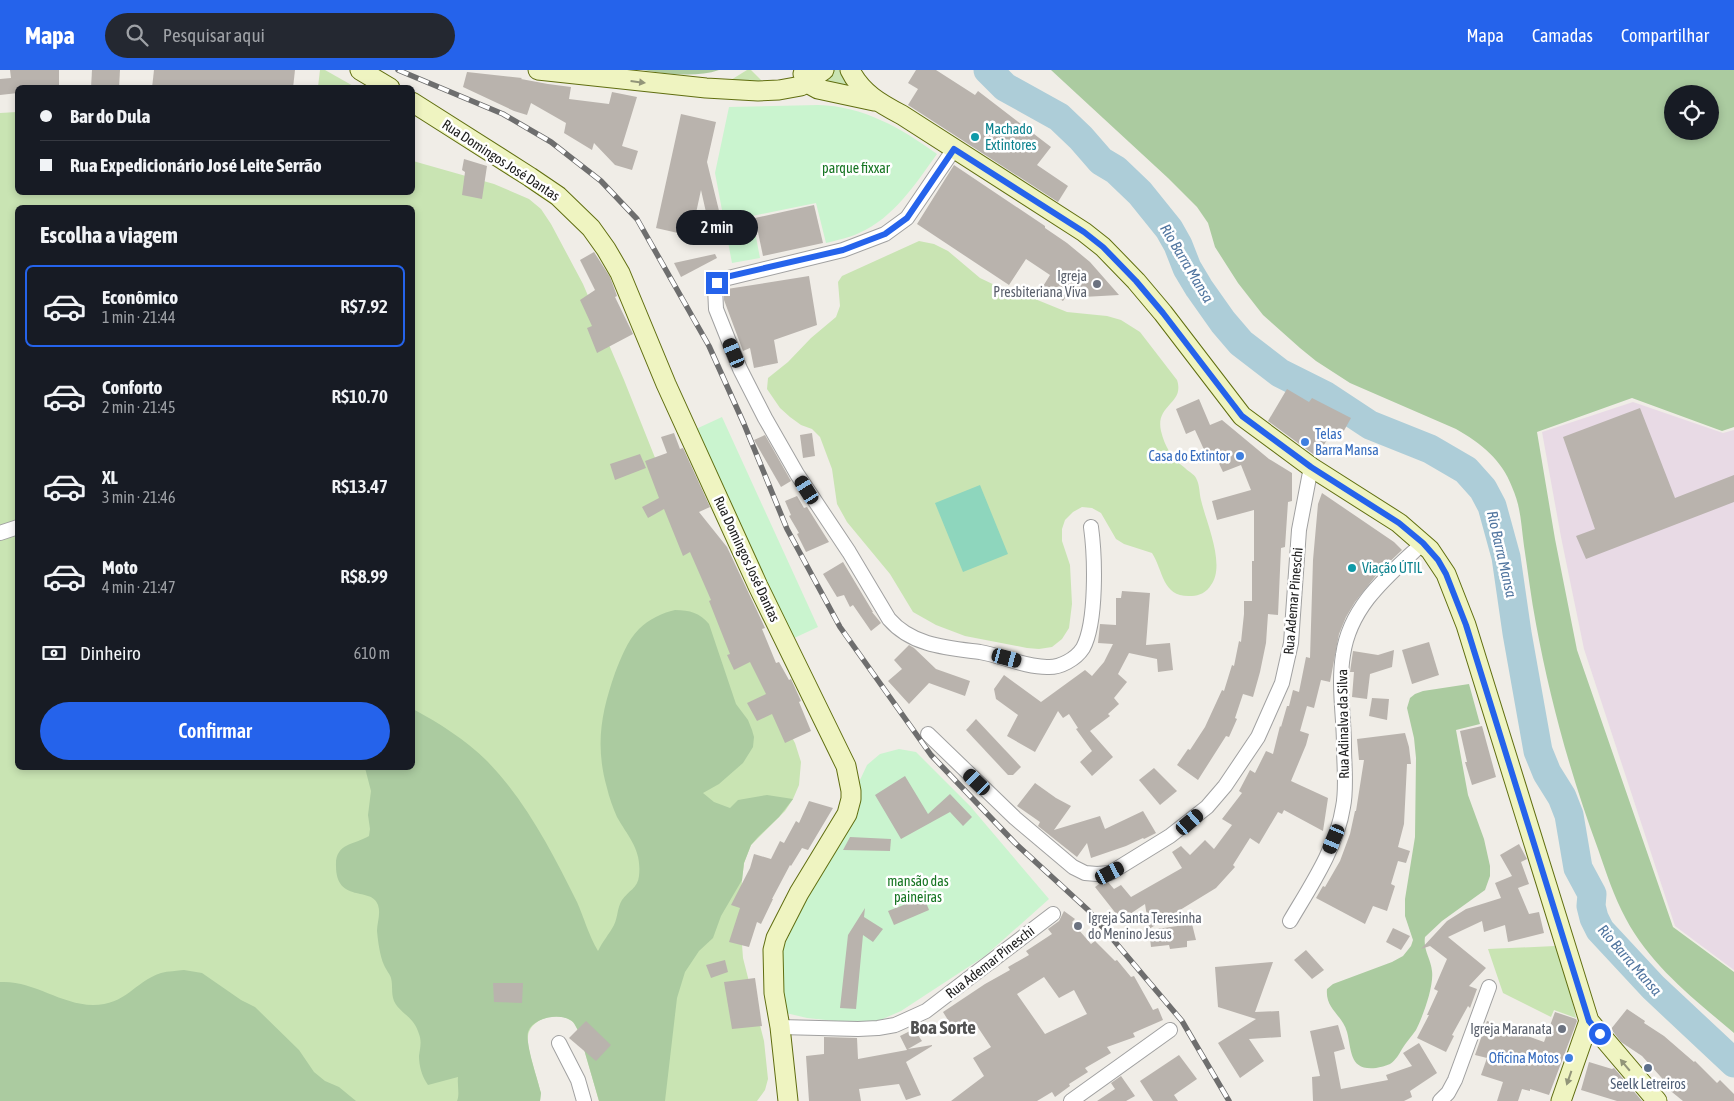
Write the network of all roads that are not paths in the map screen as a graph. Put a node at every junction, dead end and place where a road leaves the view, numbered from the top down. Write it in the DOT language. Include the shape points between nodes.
graph roads {
  1 [pos="360,70"];
  2 [pos="538,70"];
  3 [pos="824,70"];
  4 [pos="850,70"];
  5 [pos="799,82"];
  6 [pos="385,85"];
  7 [pos="878,102"];
  8 [pos="415,104"];
  9 [pos="954,149"];
  10 [pos="1311,467"];
  11 [pos="1091,527"];
  12 [pos="15,528"];
  13 [pos="0,533"];
  14 [pos="1423,543"];
  15 [pos="928,734"];
  16 [pos="1053,914"];
  17 [pos="1290,921"];
  18 [pos="1488,987"];
  19 [pos="1589,1021"];
  20 [pos="780,1026"];
  21 [pos="1170,1030"];
  22 [pos="559,1043"];
  23 [pos="584,1101"];
  24 [pos="788,1101"];
  25 [pos="1071,1101"];
  26 [pos="1440,1101"];
  27 [pos="1561,1101"];
  28 [pos="1657,1101"];
  1 -- 6 [label="street"];
  2 -- 5 [label="street, one-way" via="758,91"];
  3 -- 5 [label="street"];
  4 -- 7 [label="street" via="860,86"];
  5 -- 7 [label="street"];
  7 -- 9 [label="street"];
  8 -- 20 [label="street, Rua Domingos José Dantas" via="558,196 591,228 606,249 620,273 662,376 758,586 846,766 851,791 846,814 776,938 772,969"];
  9 -- 10 [label="street" via="1103,247 1163,313 1242,416"];
  9 -- 11 [label="street" via="907,218 894,229 843,250 720,280 715,287 716,309 740,369 797,474 850,552 889,619 902,632 929,644 1048,668 1063,664 1082,649 1090,625"];
  10 -- 14 [label="street" via="1399,523"];
  10 -- 15 [label="street, Rua Ademar Pineschi" via="1299,530 1291,643 1272,709 1258,737 1225,786 1207,807 1170,836 1110,873 1085,873 1073,867 1015,818"];
  12 -- 13 [label="street"];
  14 -- 17 [label="street, Rua Adinalva da Silva" via="1372,592 1352,625 1342,655 1344,790 1341,817 1329,850"];
  14 -- 19 [label="street" via="1446,574 1466,625"];
  16 -- 20 [label="street, Rua Ademar Pineschi" via="926,1011 896,1025 858,1029"];
  18 -- 26 [label="street" via="1455,1080"];
  19 -- 27 [label="street, one-way"];
  28 -- 19 [label="street, one-way"];
  20 -- 24 [label="street, Rua Domingos José Dantas"];
  21 -- 25 [label="street"];
  22 -- 23 [label="street" via="578,1080"];
}
